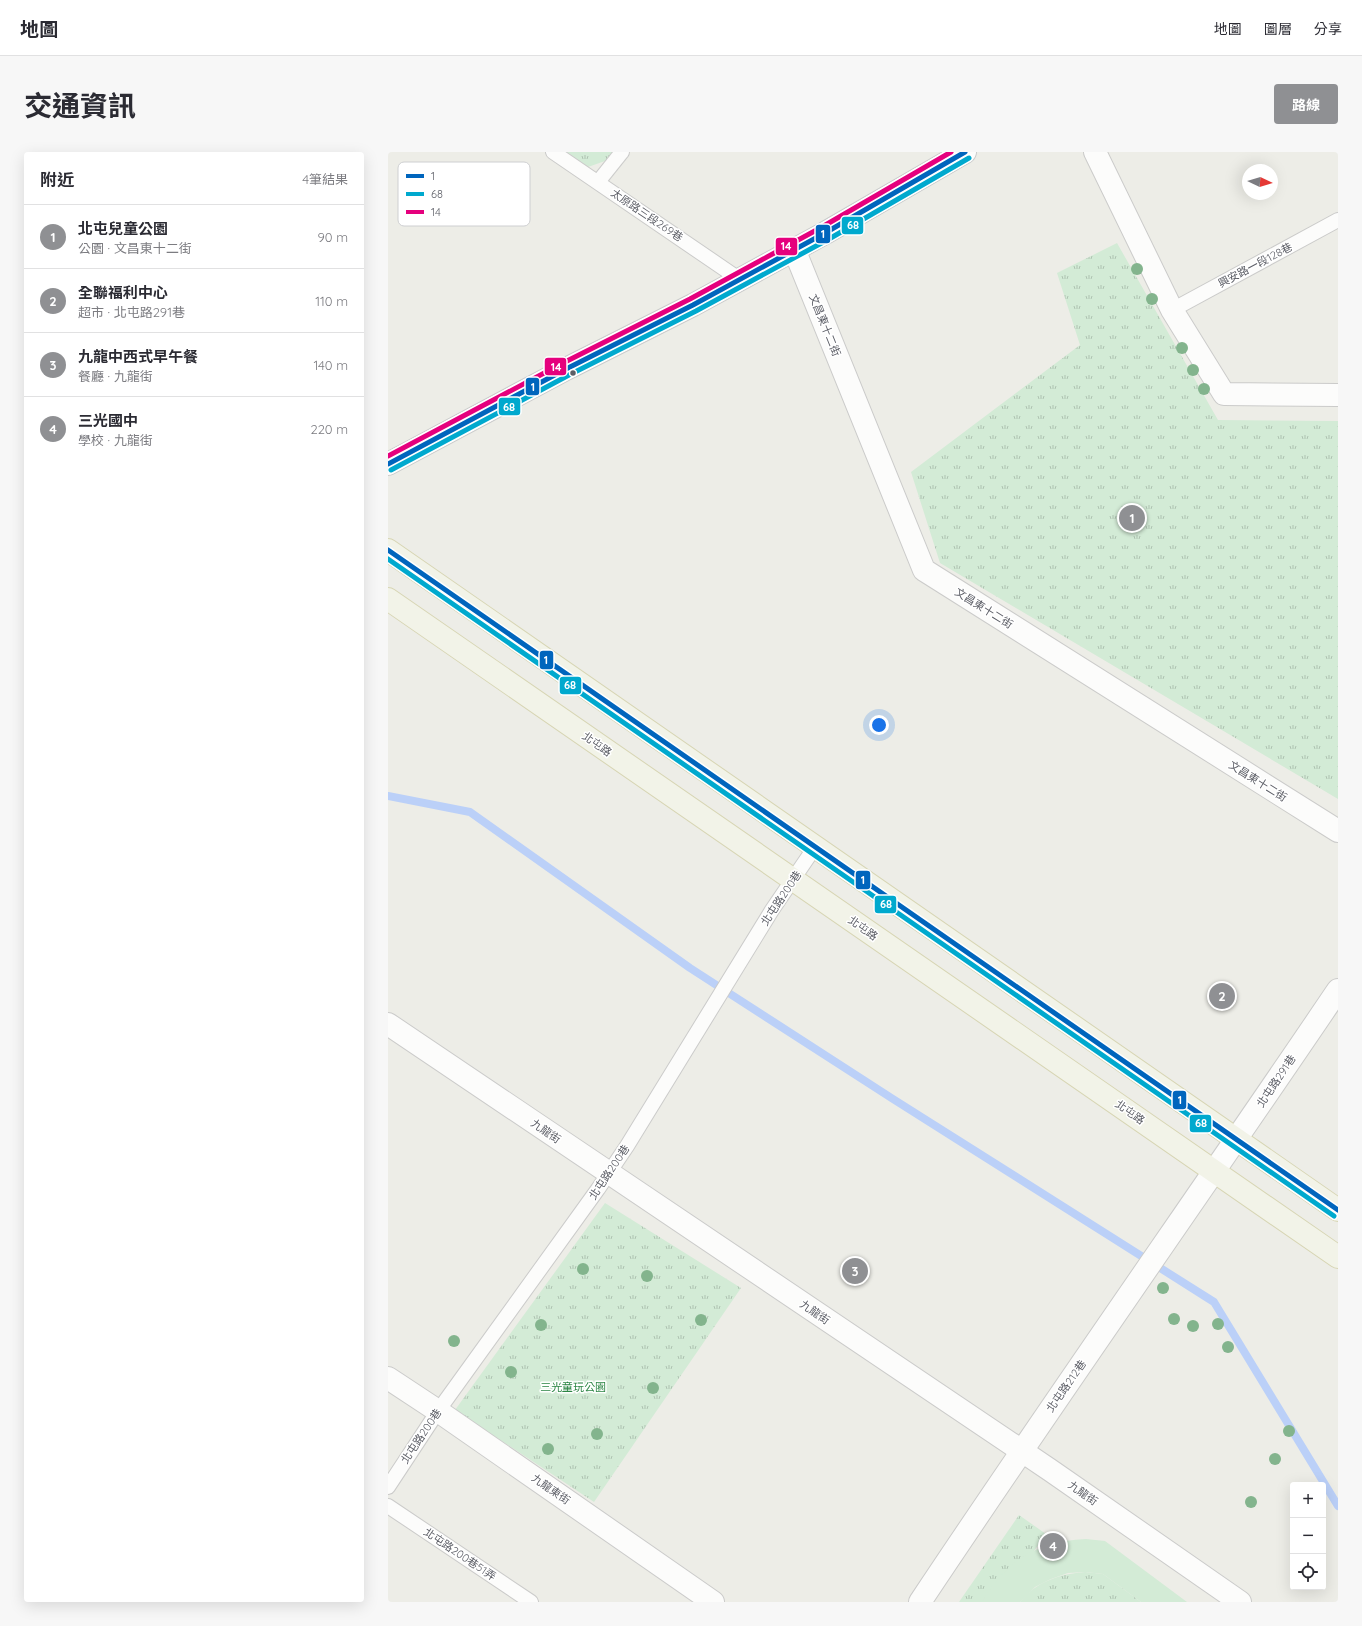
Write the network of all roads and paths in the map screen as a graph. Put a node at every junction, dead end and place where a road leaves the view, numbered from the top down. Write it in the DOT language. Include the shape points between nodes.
graph roads {
  1 [pos="553,152"];
  2 [pos="622,152"];
  3 [pos="965,152"];
  4 [pos="1095,152"];
  5 [pos="598,182"];
  6 [pos="1338,220"];
  7 [pos="794,249"];
  8 [pos="739,279"];
  9 [pos="1172,310"];
  10 [pos="1338,395"];
  11 [pos="388,464"];
  12 [pos="388,550"];
  13 [pos="388,599"];
  14 [pos="1338,831"];
  15 [pos="815,847"];
  16 [pos="793,880"];
  17 [pos="1338,990"];
  18 [pos="388,1024"];
  19 [pos="1236,1139"];
  20 [pos="1214,1171"];
  21 [pos="608,1173"];
  22 [pos="1338,1210"];
  23 [pos="1338,1257"];
  24 [pos="388,1378"];
  25 [pos="438,1411"];
  26 [pos="1021,1451"];
  27 [pos="388,1487"];
  28 [pos="388,1506"];
  29 [pos="531,1602"];
  30 [pos="713,1602"];
  31 [pos="920,1602"];
  32 [pos="1240,1602"];
  1 -- 5 [label="lane, 太原路三段269巷"];
  2 -- 5 [label="lane"];
  3 -- 7 [label="street"];
  4 -- 9 [label="street"];
  5 -- 8 [label="lane, 太原路三段269巷"];
  6 -- 9 [label="lane, 興安路一段128巷"];
  7 -- 8 [label="street"];
  7 -- 14 [label="street, 文昌東十二街" via="924,570"];
  8 -- 11 [label="street"];
  9 -- 10 [label="street" via="1224,394"];
  12 -- 15 [label="main road"];
  13 -- 16 [label="main road, 北屯路"];
  15 -- 16 [label="lane, 北屯路200巷"];
  15 -- 19 [label="main road"];
  16 -- 20 [label="main road, 北屯路"];
  16 -- 21 [label="lane, 北屯路200巷"];
  17 -- 19 [label="street, 北屯路291巷"];
  18 -- 21 [label="street, 九龍街"];
  19 -- 20 [label="street, 北屯路291巷"];
  19 -- 22 [label="main road"];
  20 -- 23 [label="main road, 北屯路"];
  20 -- 26 [label="street, 北屯路212巷"];
  21 -- 25 [label="lane, 北屯路200巷"];
  21 -- 26 [label="street, 九龍街"];
  24 -- 25 [label="street, 九龍東街"];
  25 -- 27 [label="lane, 北屯路200巷"];
  25 -- 30 [label="street, 九龍東街"];
  26 -- 31 [label="street, 北屯路212巷"];
  26 -- 32 [label="street, 九龍街"];
  28 -- 29 [label="lane, 北屯路200巷51弄"];
}
